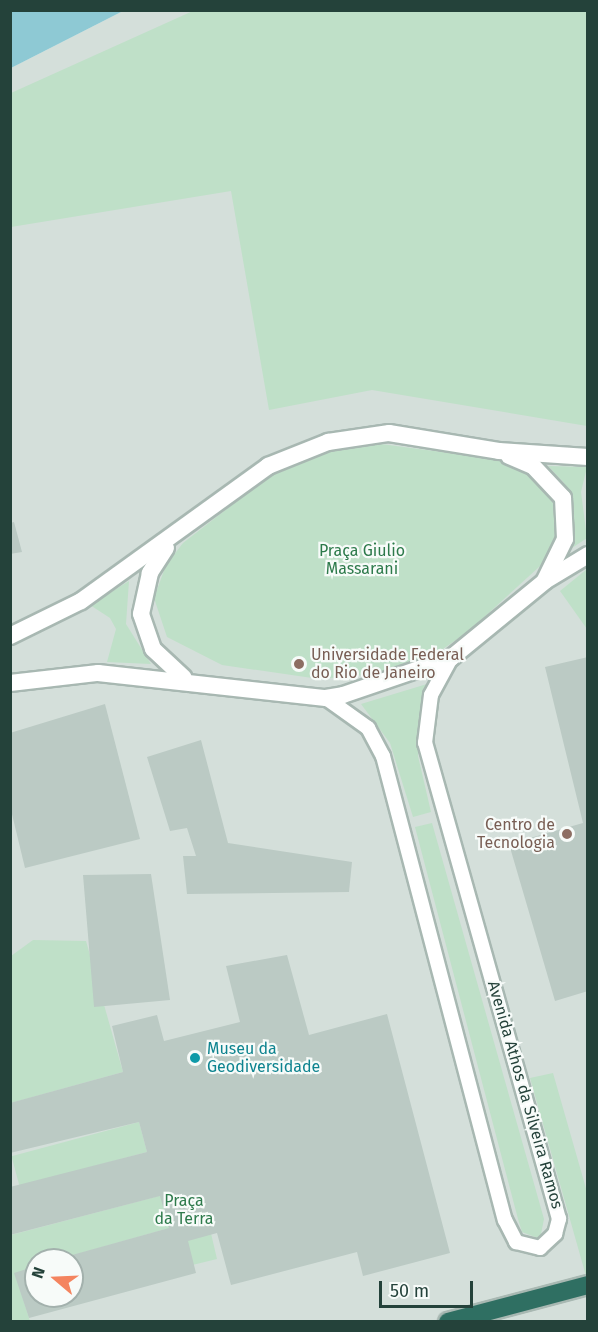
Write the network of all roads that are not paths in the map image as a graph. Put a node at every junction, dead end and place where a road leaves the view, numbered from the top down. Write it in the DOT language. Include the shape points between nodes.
graph roads {
  1 [pos="499,451"];
  2 [pos="588,457"];
  3 [pos="174,538"];
  4 [pos="588,555"];
  5 [pos="545,581"];
  6 [pos="10,636"];
  7 [pos="451,658"];
  8 [pos="184,678"];
  9 [pos="10,683"];
  10 [pos="326,698"];
  11 [pos="588,1285"];
  12 [pos="448,1322"];
  1 -- 2 [label="street"];
  1 -- 3 [label="street" via="389,433 328,442 268,466"];
  1 -- 5 [label="street" via="533,466 563,498 565,538"];
  3 -- 6 [label="street" via="81,601"];
  3 -- 8 [label="street" via="150,573 141,614 153,649"];
  4 -- 5 [label="street"];
  5 -- 7 [label="street"];
  7 -- 10 [label="street"];
  7 -- 10 [label="street, Avenida Athos da Silveira Ramos" via="431,695 425,743 559,1219 555,1234 540,1248 516,1242 505,1220 383,756 368,728"];
  8 -- 9 [label="street" via="98,673"];
  8 -- 10 [label="street"];
  11 -- 12 [label="highway"];
}
